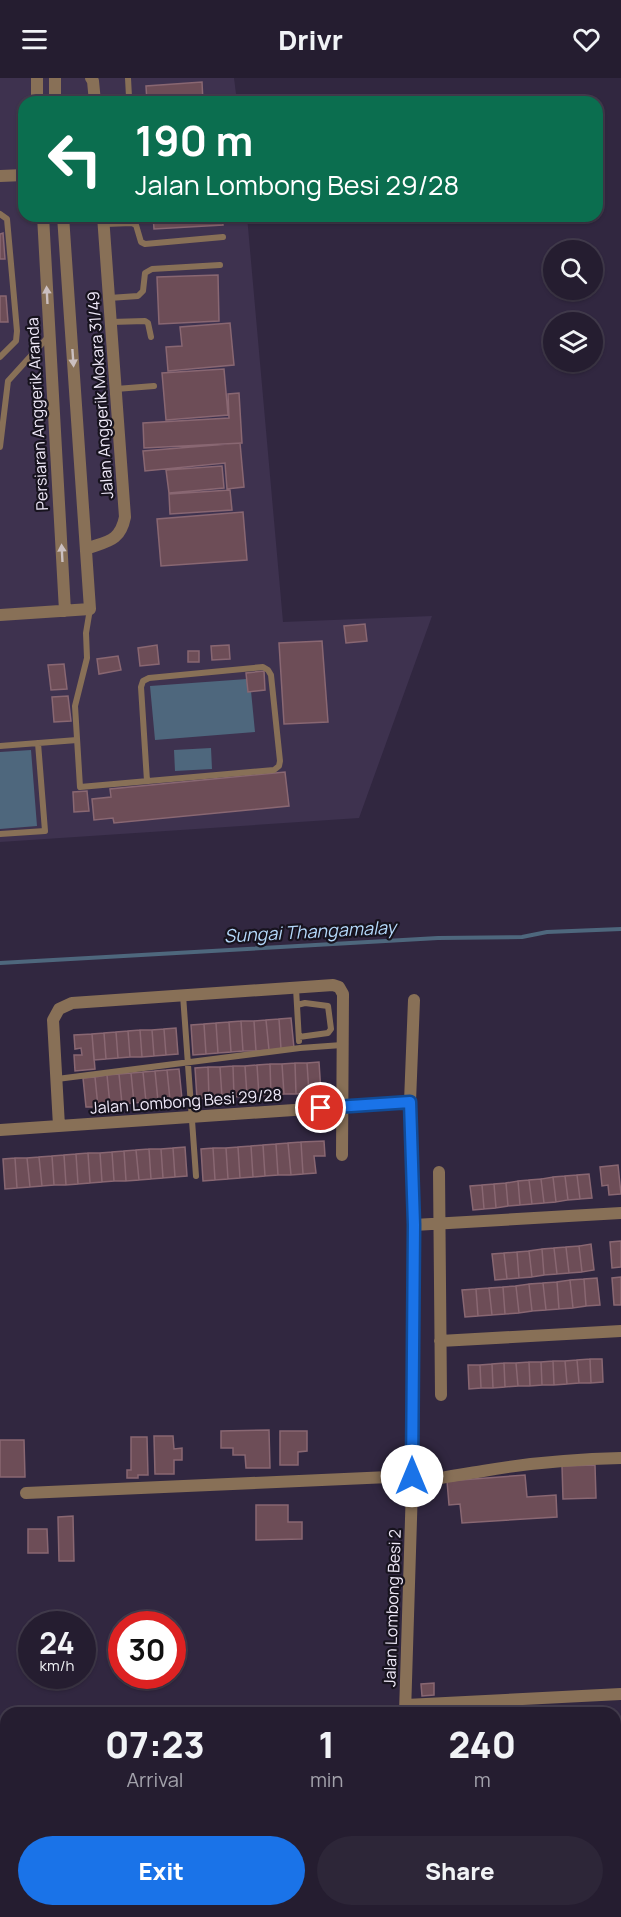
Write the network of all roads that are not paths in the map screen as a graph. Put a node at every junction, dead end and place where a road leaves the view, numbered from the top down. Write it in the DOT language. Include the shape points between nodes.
graph roads {
  1 [pos="37,78"];
  2 [pos="55,78"];
  3 [pos="91,78"];
  4 [pos="128,78"];
  5 [pos="37,96"];
  6 [pos="55,96"];
  7 [pos="94,96"];
  8 [pos="129,96"];
  9 [pos="18,175"];
  10 [pos="0,176"];
  11 [pos="0,214"];
  12 [pos="43,222"];
  13 [pos="63,222"];
  14 [pos="104,222"];
  15 [pos="123,222"];
  16 [pos="223,237"];
  17 [pos="220,265"];
  18 [pos="109,298"];
  19 [pos="111,322"];
  20 [pos="49,335"];
  21 [pos="151,337"];
  22 [pos="0,357"];
  23 [pos="154,386"];
  24 [pos="116,389"];
  25 [pos="0,447"];
  26 [pos="86,549"];
  27 [pos="90,609"];
  28 [pos="65,611"];
  29 [pos="0,615"];
  30 [pos="77,740"];
  31 [pos="38,743"];
  32 [pos="0,746"];
  33 [pos="147,781"];
  34 [pos="0,834"];
  35 [pos="296,987"];
  36 [pos="183,995"];
  37 [pos="414,1000"];
  38 [pos="297,1005"];
  39 [pos="299,1037"];
  40 [pos="343,1045"];
  41 [pos="300,1048"];
  42 [pos="188,1062"];
  43 [pos="57,1079"];
  44 [pos="410,1102"];
  45 [pos="342,1107"];
  46 [pos="192,1117"];
  47 [pos="59,1126"];
  48 [pos="0,1130"];
  49 [pos="342,1155"];
  50 [pos="439,1172"];
  51 [pos="195,1176"];
  52 [pos="621,1213"];
  53 [pos="439,1223"];
  54 [pos="414,1225"];
  55 [pos="621,1331"];
  56 [pos="440,1341"];
  57 [pos="441,1395"];
  58 [pos="621,1458"];
  59 [pos="412,1481"];
  60 [pos="26,1493"];
  61 [pos="621,1694"];
  62 [pos="406,1707"];
  63 [pos="435,1707"];
  1 -- 5 [label="street"];
  2 -- 6 [label="street"];
  3 -- 7 [label="street"];
  4 -- 8 [label="lane"];
  9 -- 10 [label="street"];
  11 -- 22 [label="lane" via="8,219 17,332 16,340"];
  20 -- 12 [label="street, Persiaran Anggerik Aranda, one-way"];
  13 -- 26 [label="street, one-way"];
  14 -- 18 [label="street, Jalan Anggerik Mokara 31/49"];
  15 -- 16 [label="lane" via="136,225 145,244"];
  17 -- 18 [label="lane" via="152,269 145,273 143,291 138,296"];
  18 -- 19 [label="street, Jalan Anggerik Mokara 31/49"];
  19 -- 21 [label="lane" via="145,321"];
  19 -- 24 [label="street, Jalan Anggerik Mokara 31/49"];
  20 -- 25 [label="lane" via="8,381"];
  28 -- 20 [label="street, Persiaran Anggerik Aranda, one-way"];
  23 -- 24 [label="lane"];
  24 -- 26 [label="street, Jalan Anggerik Mokara 31/49" via="123,528 116,538"];
  26 -- 27 [label="street"];
  27 -- 28 [label="street"];
  27 -- 30 [label="lane" via="87,658 75,706"];
  28 -- 29 [label="street"];
  30 -- 31 [label="lane"];
  30 -- 33 [label="lane" via="80,787"];
  31 -- 32 [label="lane"];
  31 -- 34 [label="lane" via="45,831"];
  33 -- 33 [label="lane" via="143,681 263,667 268,670 279,766 274,770"];
  35 -- 36 [label="street"];
  35 -- 38 [label="lane"];
  35 -- 40 [label="street" via="339,987 343,994"];
  36 -- 42 [label="lane"];
  36 -- 43 [label="street" via="72,1003 59,1010 53,1020"];
  37 -- 44 [label="street, Jalan Lombong Besi 2"];
  38 -- 39 [label="lane"];
  38 -- 39 [label="lane" via="328,1006 332,1029"];
  39 -- 41 [label="lane"];
  40 -- 41 [label="lane"];
  40 -- 45 [label="street"];
  41 -- 42 [label="lane"];
  42 -- 43 [label="lane"];
  42 -- 46 [label="lane"];
  43 -- 47 [label="street"];
  44 -- 45 [label="street, Jalan Lombong Besi 29/28"];
  44 -- 54 [label="street, Jalan Lombong Besi 2"];
  45 -- 46 [label="street, Jalan Lombong Besi 29/28"];
  45 -- 49 [label="street"];
  46 -- 47 [label="street, Jalan Lombong Besi 29/28"];
  46 -- 51 [label="lane"];
  47 -- 48 [label="street, Jalan Lombong Besi 29/28"];
  50 -- 53 [label="street"];
  52 -- 53 [label="street"];
  53 -- 54 [label="street"];
  53 -- 56 [label="street"];
  54 -- 59 [label="street, Jalan Lombong Besi 2"];
  55 -- 56 [label="street"];
  56 -- 57 [label="street"];
  58 -- 59 [label="street" via="514,1466"];
  59 -- 60 [label="street"];
  59 -- 62 [label="street, Jalan Lombong Besi 2"];
  61 -- 63 [label="street"];
}
